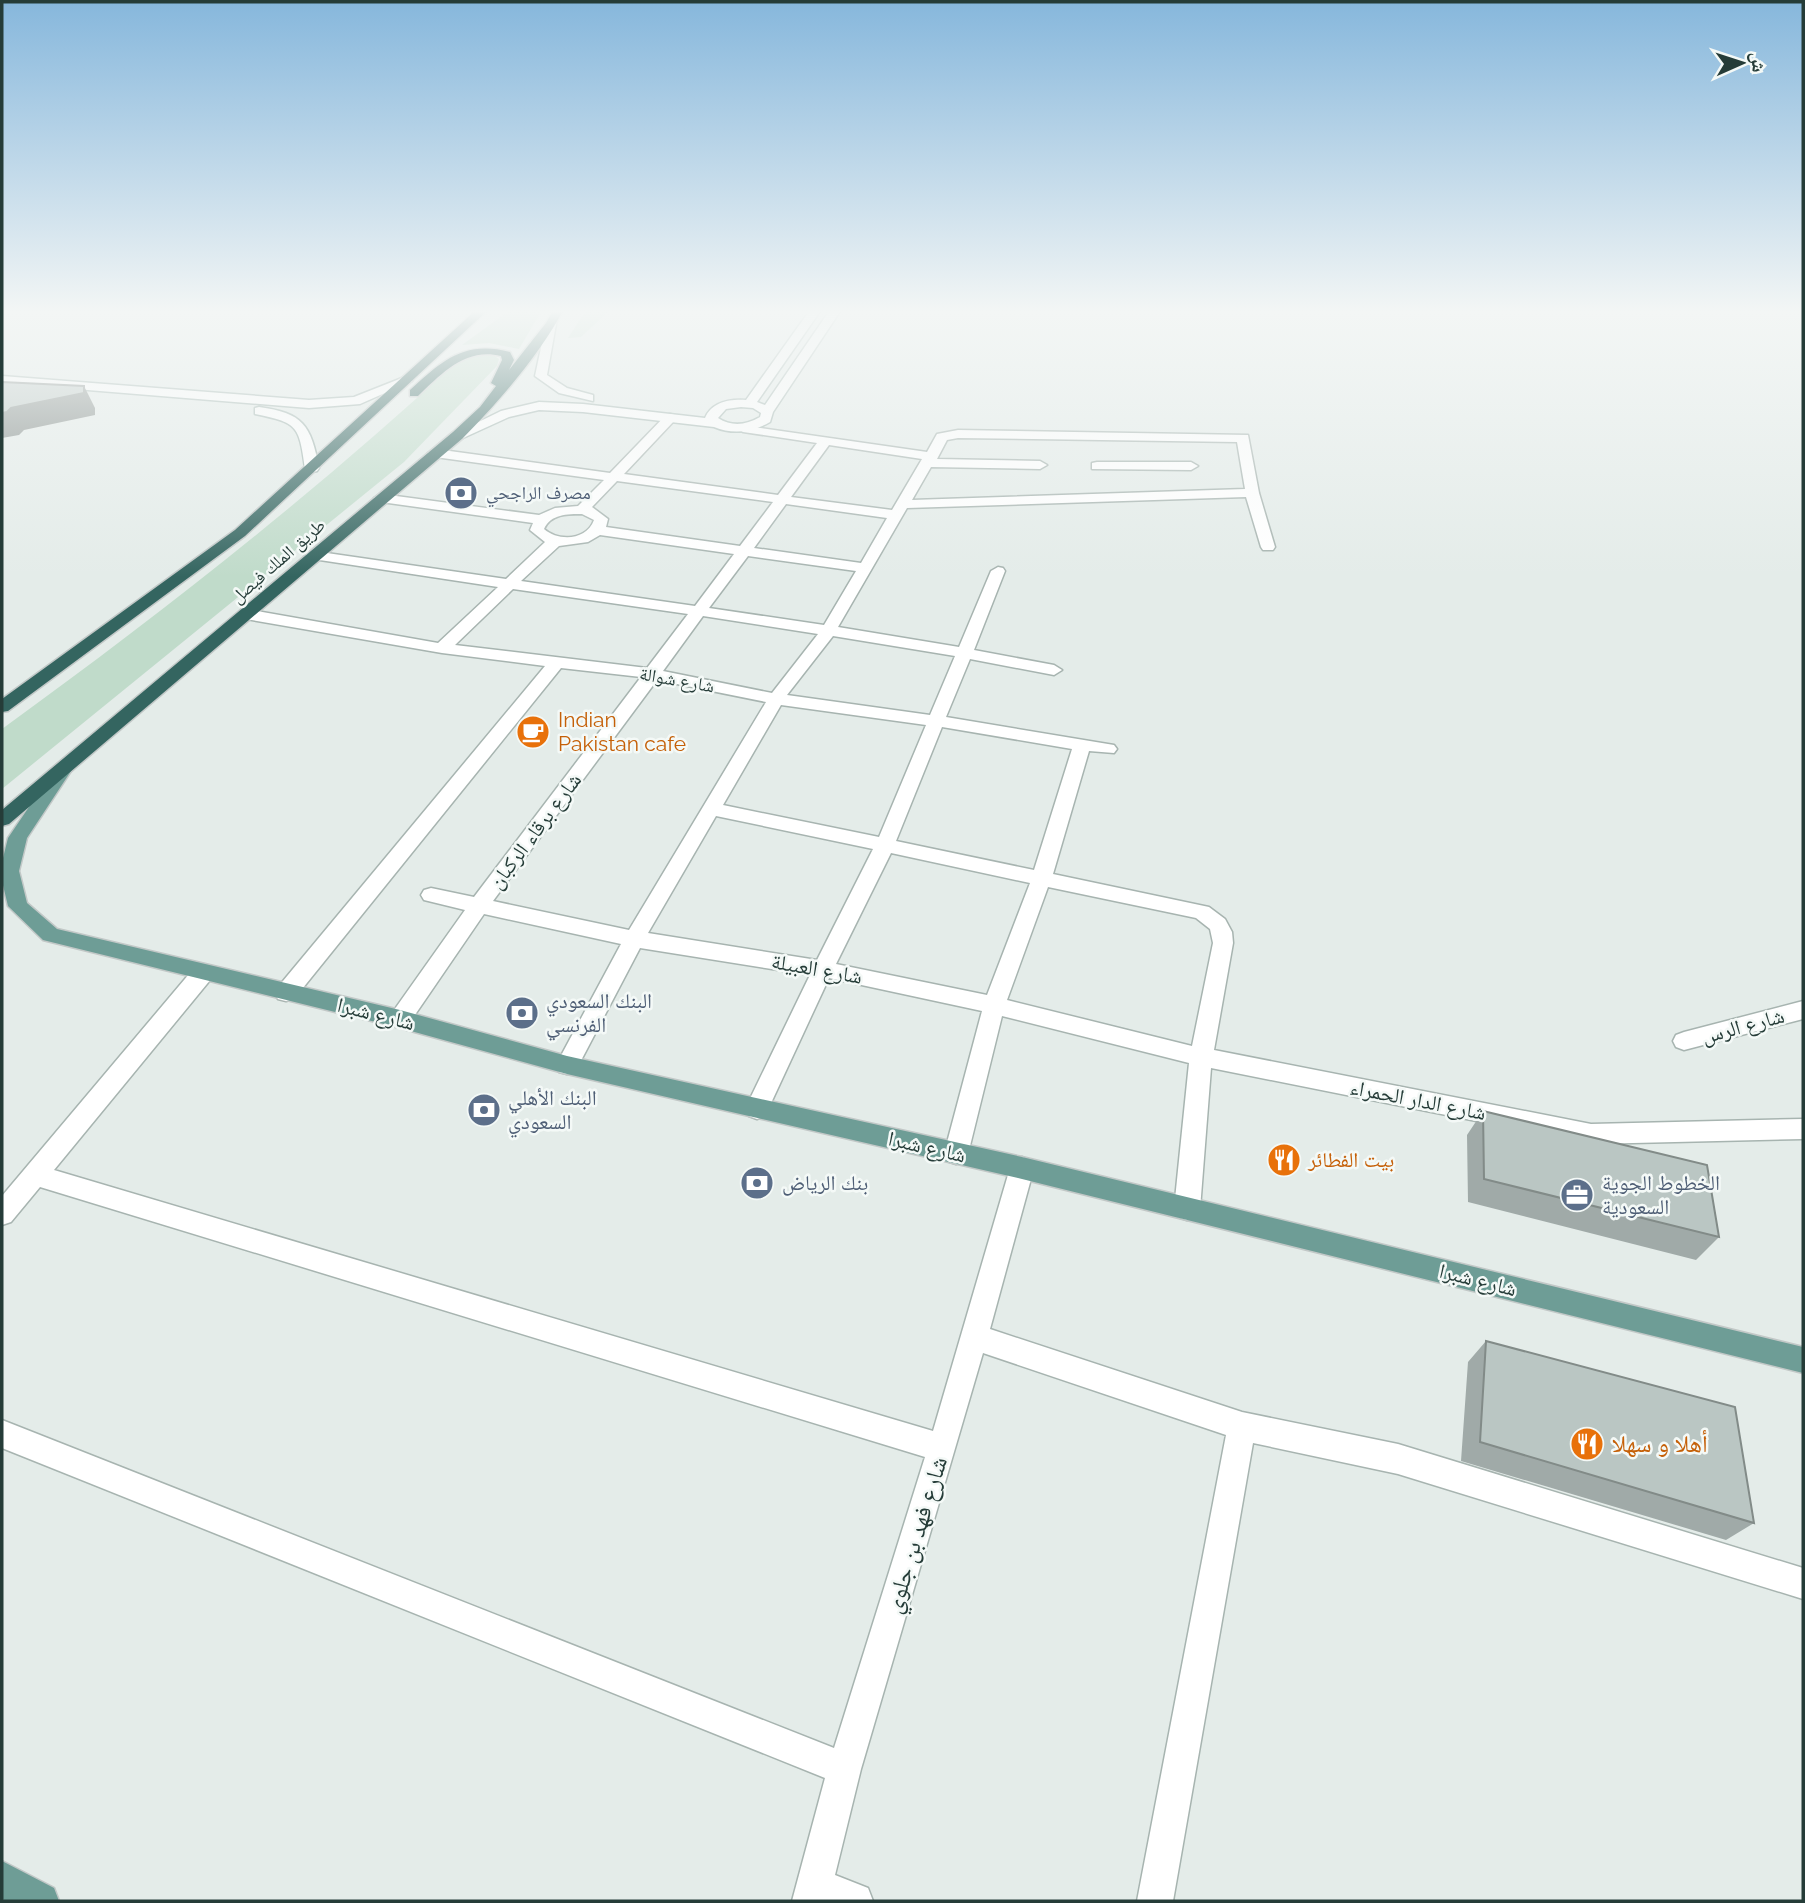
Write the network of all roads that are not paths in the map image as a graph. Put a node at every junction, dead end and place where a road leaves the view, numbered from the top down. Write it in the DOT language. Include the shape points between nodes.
graph roads {
  1 [pos="115,399"];
  2 [pos="245,399"];
  3 [pos="361,399"];
  4 [pos="386,399"];
  5 [pos="407,399"];
  6 [pos="489,399"];
  7 [pos="492,399"];
  8 [pos="594,399"];
  9 [pos="753,399"];
  10 [pos="777,399"];
  11 [pos="749,404"];
  12 [pos="484,410"];
  13 [pos="765,417"];
  14 [pos="670,418"];
  15 [pos="713,418"];
  16 [pos="743,428"];
  17 [pos="457,435"];
  18 [pos="1185,437"];
  19 [pos="824,442"];
  20 [pos="435,453"];
  21 [pos="933,456"];
  22 [pos="1041,466"];
  23 [pos="1097,467"];
  24 [pos="1191,467"];
  25 [pos="312,468"];
  26 [pos="615,477"];
  27 [pos="1252,494"];
  28 [pos="1196,495"];
  29 [pos="381,498"];
  30 [pos="783,499"];
  31 [pos="582,510"];
  32 [pos="901,510"];
  33 [pos="541,520"];
  34 [pos="598,530"];
  35 [pos="240,533"];
  36 [pos="555,541"];
  37 [pos="1268,547"];
  38 [pos="746,550"];
  39 [pos="313,555"];
  40 [pos="866,568"];
  41 [pos="998,571"];
  42 [pos="510,586"];
  43 [pos="701,610"];
  44 [pos="246,614"];
  45 [pos="828,631"];
  46 [pos="442,648"];
  47 [pos="964,652"];
  48 [pos="557,662"];
  49 [pos="1054,670"];
  50 [pos="654,674"];
  51 [pos="776,698"];
  52 [pos="2,707"];
  53 [pos="936,721"];
  54 [pos="1082,745"];
  55 [pos="1108,749"];
  56 [pos="67,763"];
  57 [pos="712,809"];
  58 [pos="2,820"];
  59 [pos="885,845"];
  60 [pos="1041,879"];
  61 [pos="431,895"];
  62 [pos="478,907"];
  63 [pos="634,939"];
  64 [pos="823,969"];
  65 [pos="203,973"];
  66 [pos="286,992"];
  67 [pos="994,1005"];
  68 [pos="1803,1010"];
  69 [pos="400,1019"];
  70 [pos="1684,1041"];
  71 [pos="1200,1057"];
  72 [pos="567,1065"];
  73 [pos="757,1109"];
  74 [pos="1803,1129"];
  75 [pos="956,1154"];
  76 [pos="1022,1168"];
  77 [pos="36,1175"];
  78 [pos="1187,1209"];
  79 [pos="2,1214"];
  80 [pos="974,1337"];
  81 [pos="1803,1360"];
  82 [pos="1242,1426"];
  83 [pos="2,1434"];
  84 [pos="942,1448"];
  85 [pos="1803,1584"];
  86 [pos="844,1769"];
  87 [pos="2,1879"];
  88 [pos="813,1894"];
  89 [pos="41,1901"];
  90 [pos="855,1901"];
  91 [pos="1155,1901"];
  1 -- 25 [label="street" via="279,413 307,435"];
  2 -- 3 [label="street" via="309,404"];
  4 -- 25 [label="highway"];
  5 -- 35 [label="highway" via="350,450"];
  6 -- 12 [label="highway"];
  7 -- 12 [label="highway, طريق الملك فيصل"];
  8 -- 15 [label="street"];
  9 -- 11 [label="street"];
  10 -- 13 [label="street"];
  11 -- 13 [label="street" via="761,407"];
  11 -- 15 [label="street" via="723,406"];
  12 -- 17 [label="highway, طريق الملك فيصل"];
  13 -- 16 [label="street"];
  13 -- 21 [label="street"];
  14 -- 15 [label="street"];
  14 -- 17 [label="street" via="539,406 505,414"];
  14 -- 26 [label="street"];
  15 -- 16 [label="street" via="726,427"];
  16 -- 19 [label="street"];
  17 -- 20 [label="highway, طريق الملك فيصل"];
  18 -- 23 [label="street"];
  18 -- 24 [label="street"];
  18 -- 27 [label="street" via="1243,438"];
  19 -- 21 [label="street"];
  19 -- 30 [label="street, شارع برقاء الركبان"];
  20 -- 26 [label="street"];
  20 -- 29 [label="highway, طريق الملك فيصل"];
  21 -- 22 [label="street"];
  21 -- 22 [label="street" via="947,435"];
  21 -- 32 [label="street"];
  22 -- 23 [label="street"];
  22 -- 23 [label="street"];
  22 -- 32 [label="street"];
  23 -- 24 [label="street"];
  23 -- 28 [label="street"];
  24 -- 28 [label="street"];
  25 -- 35 [label="highway"];
  26 -- 30 [label="street"];
  26 -- 31 [label="street"];
  27 -- 28 [label="street"];
  27 -- 37 [label="street"];
  29 -- 33 [label="street"];
  29 -- 39 [label="highway, طريق الملك فيصل"];
  30 -- 32 [label="street"];
  30 -- 38 [label="street, شارع برقاء الركبان"];
  31 -- 33 [label="street" via="554,512"];
  31 -- 34 [label="street" via="601,519"];
  32 -- 40 [label="street"];
  33 -- 36 [label="street" via="539,534"];
  34 -- 36 [label="street" via="583,539"];
  34 -- 38 [label="street"];
  35 -- 52 [label="highway"];
  36 -- 42 [label="street"];
  38 -- 40 [label="street"];
  38 -- 43 [label="street, شارع برقاء الركبان"];
  39 -- 42 [label="street"];
  39 -- 44 [label="highway, طريق الملك فيصل"];
  40 -- 45 [label="street"];
  41 -- 47 [label="street"];
  42 -- 43 [label="street"];
  42 -- 46 [label="street"];
  43 -- 45 [label="street"];
  43 -- 50 [label="street, شارع برقاء الركبان"];
  44 -- 46 [label="street, شارع شوالة"];
  44 -- 56 [label="highway, طريق الملك فيصل"];
  45 -- 47 [label="street"];
  45 -- 51 [label="street"];
  46 -- 48 [label="street, شارع شوالة"];
  47 -- 49 [label="street"];
  47 -- 53 [label="street"];
  48 -- 50 [label="street, شارع شوالة"];
  48 -- 66 [label="street"];
  50 -- 51 [label="street, شارع شوالة"];
  50 -- 62 [label="street, شارع برقاء الركبان"];
  51 -- 53 [label="street, شارع شوالة"];
  51 -- 57 [label="street"];
  53 -- 54 [label="street, شارع شوالة"];
  53 -- 59 [label="street"];
  54 -- 55 [label="street, شارع شوالة"];
  54 -- 60 [label="street"];
  56 -- 58 [label="highway, طريق الملك فيصل"];
  56 -- 65 [label="main road, شارع شبرا" via="18,838 9,871 18,906 50,935"];
  57 -- 59 [label="street"];
  57 -- 63 [label="street"];
  59 -- 60 [label="street"];
  59 -- 64 [label="street"];
  60 -- 67 [label="street"];
  60 -- 71 [label="street" via="1202,912 1215,920 1223,932 1223,943"];
  61 -- 62 [label="street, شارع العبيلة"];
  62 -- 63 [label="street, شارع العبيلة"];
  62 -- 69 [label="street, شارع برقاء الركبان"];
  63 -- 64 [label="street, شارع العبيلة"];
  63 -- 72 [label="street"];
  64 -- 67 [label="street, شارع العبيلة"];
  64 -- 73 [label="street"];
  65 -- 66 [label="main road, شارع شبرا"];
  65 -- 77 [label="street"];
  66 -- 69 [label="main road, شارع شبرا"];
  67 -- 71 [label="street, شارع العبيلة"];
  67 -- 75 [label="street"];
  68 -- 70 [label="street, شارع الرس"];
  69 -- 72 [label="main road, شارع شبرا"];
  71 -- 74 [label="street, شارع الدار الحمراء" via="1591,1134"];
  71 -- 78 [label="street"];
  72 -- 73 [label="main road, شارع شبرا"];
  73 -- 75 [label="main road, شارع شبرا"];
  75 -- 76 [label="main road, شارع شبرا"];
  76 -- 78 [label="main road, شارع شبرا"];
  76 -- 80 [label="street, شارع فهد بن جلوي"];
  77 -- 79 [label="street"];
  77 -- 84 [label="street"];
  78 -- 81 [label="main road, شارع شبرا"];
  80 -- 82 [label="street"];
  80 -- 84 [label="street, شارع فهد بن جلوي"];
  82 -- 85 [label="street" via="1398,1459"];
  82 -- 91 [label="street"];
  83 -- 86 [label="street"];
  84 -- 86 [label="street, شارع فهد بن جلوي"];
  86 -- 88 [label="street, شارع فهد بن جلوي"];
  87 -- 89 [label="main road"];
  88 -- 90 [label="street"];
}
